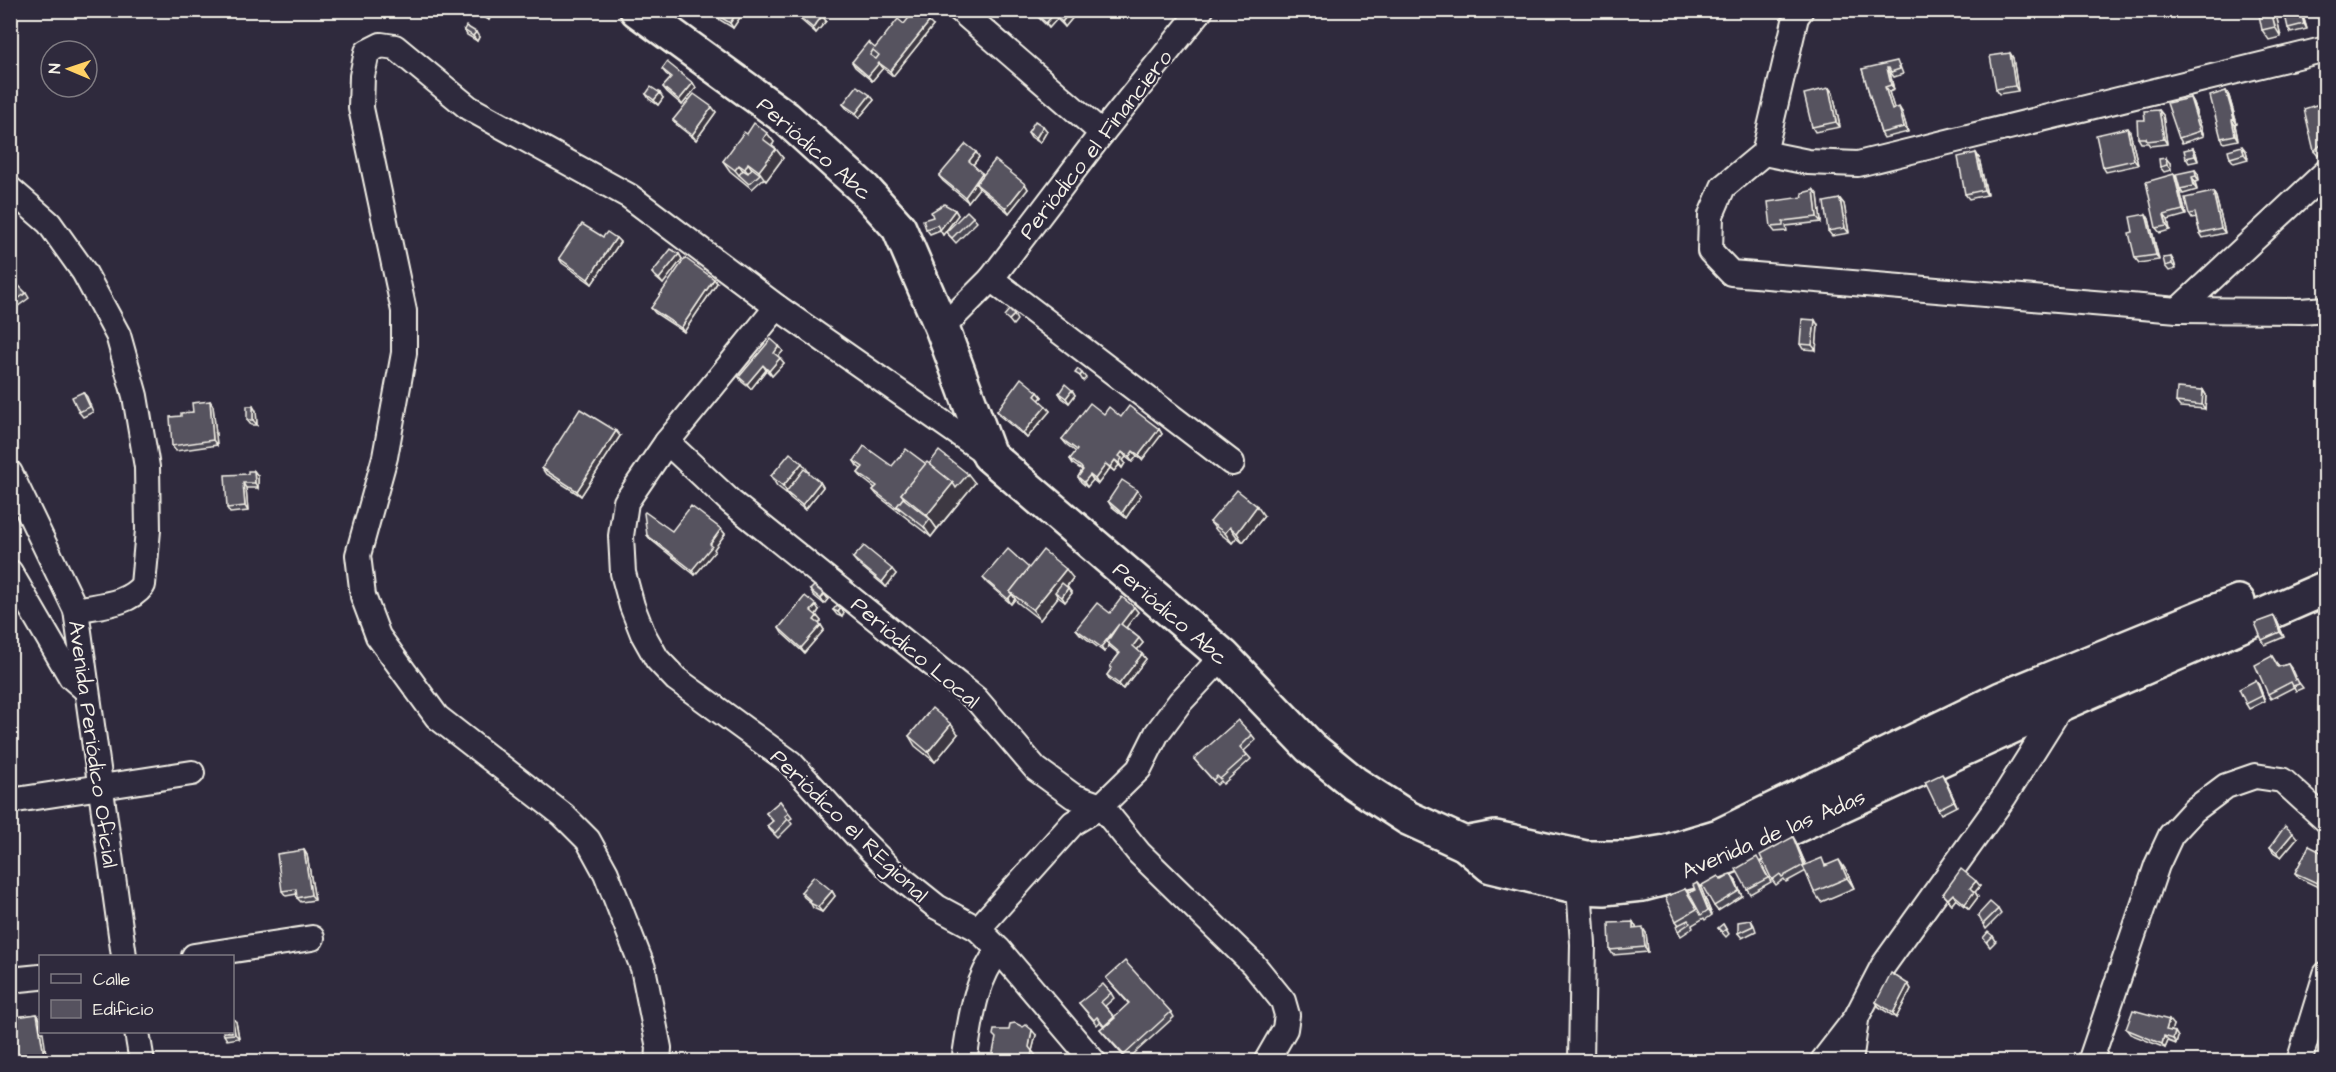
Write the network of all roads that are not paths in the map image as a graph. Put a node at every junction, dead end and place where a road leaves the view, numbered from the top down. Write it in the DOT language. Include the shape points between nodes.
graph roads {
  1 [pos="637,10"];
  2 [pos="960,10"];
  3 [pos="1201,10"];
  4 [pos="1801,10"];
  5 [pos="2325,49"];
  6 [pos="1102,133"];
  7 [pos="1764,153"];
  8 [pos="2325,172"];
  9 [pos="10,189"];
  10 [pos="991,279"];
  11 [pos="777,307"];
  12 [pos="2325,309"];
  13 [pos="2178,310"];
  14 [pos="942,328"];
  15 [pos="667,441"];
  16 [pos="989,455"];
  17 [pos="1232,463"];
  18 [pos="10,473"];
  19 [pos="2325,569"];
  20 [pos="10,572"];
  21 [pos="2325,588"];
  22 [pos="76,610"];
  23 [pos="1223,656"];
  24 [pos="86,690"];
  25 [pos="2063,703"];
  26 [pos="192,773"];
  27 [pos="101,788"];
  28 [pos="10,801"];
  29 [pos="1101,806"];
  30 [pos="2325,820"];
  31 [pos="1466,844"];
  32 [pos="1579,888"];
  33 [pos="978,929"];
  34 [pos="312,938"];
  35 [pos="999,950"];
  36 [pos="124,955"];
  37 [pos="206,955"];
  38 [pos="2325,974"];
  39 [pos="39,977"];
  40 [pos="10,980"];
  41 [pos="1856,1018"];
  42 [pos="137,1033"];
  43 [pos="142,1062"];
  44 [pos="658,1062"];
  45 [pos="964,1062"];
  46 [pos="1094,1062"];
  47 [pos="1266,1062"];
  48 [pos="1581,1062"];
  49 [pos="1822,1062"];
  50 [pos="1850,1062"];
  51 [pos="2090,1062"];
  52 [pos="2299,1062"];
  1 -- 14 [label="street, Periódico Abc" via="786,118 864,189 899,228"];
  2 -- 6 [label="street"];
  3 -- 6 [label="street, Periódico el Financiero"];
  4 -- 7 [label="street" via="1796,17"];
  5 -- 7 [label="street" via="1858,164 1808,162"];
  6 -- 10 [label="street, Periódico el Financiero"];
  7 -- 13 [label="street" via="1723,187 1711,215 1710,251 1731,273"];
  8 -- 13 [label="street"];
  9 -- 22 [label="street" via="49,223 84,273 118,335 144,447 148,530 143,585 128,599"];
  10 -- 14 [label="street"];
  10 -- 17 [label="street"];
  11 -- 15 [label="street, Periódico el REgional"];
  11 -- 16 [label="street"];
  11 -- 44 [label="street" via="629,196 469,108 395,47 381,45 367,52 361,108 404,310 404,353 385,457 358,555 363,596 378,636 437,717 563,815 588,840 606,873 643,968"];
  12 -- 13 [label="street"];
  14 -- 16 [label="street, Periódico Abc"];
  15 -- 29 [label="street, Periódico Local" via="731,502 976,699 1036,769 1073,796"];
  15 -- 33 [label="street, Periódico el REgional" via="626,502 621,536 623,573 632,606 657,659 676,679 790,763 892,871 936,907"];
  16 -- 23 [label="street, Periódico Abc"];
  18 -- 22 [label="street, Avenida Periódico Oficial"];
  19 -- 31 [label="street, Avenida de las Adas" via="2001,699 1719,836 1630,858 1586,858 1496,838"];
  20 -- 24 [label="street" via="58,658"];
  21 -- 25 [label="street, Avenida de las Adas"];
  22 -- 24 [label="street, Avenida Periódico Oficial"];
  23 -- 29 [label="street" via="1156,733 1139,769"];
  23 -- 31 [label="street, Periódico Abc" via="1310,747 1354,783 1408,818"];
  24 -- 27 [label="street, Avenida Periódico Oficial"];
  25 -- 32 [label="street, Avenida de las Adas" via="1688,872 1642,884"];
  25 -- 41 [label="street" via="2004,797 1883,966"];
  26 -- 27 [label="street"];
  27 -- 28 [label="street"];
  27 -- 36 [label="street, Avenida Periódico Oficial"];
  29 -- 33 [label="street" via="1073,823"];
  29 -- 47 [label="street" via="1139,854 1253,964 1284,1001 1285,1029"];
  30 -- 51 [label="street" via="2282,780 2255,776 2226,786 2194,810 2171,836 2157,865"];
  31 -- 32 [label="street, Avenida de las Adas" via="1491,866"];
  32 -- 48 [label="street" via="1583,944"];
  33 -- 35 [label="street, Periódico el REgional"];
  34 -- 37 [label="street"];
  35 -- 45 [label="street" via="977,988"];
  35 -- 46 [label="street, Periódico el REgional"];
  38 -- 52 [label="street"];
  39 -- 40 [label="street"];
  41 -- 49 [label="street"];
  41 -- 50 [label="street"];
  42 -- 43 [label="street"];
}
